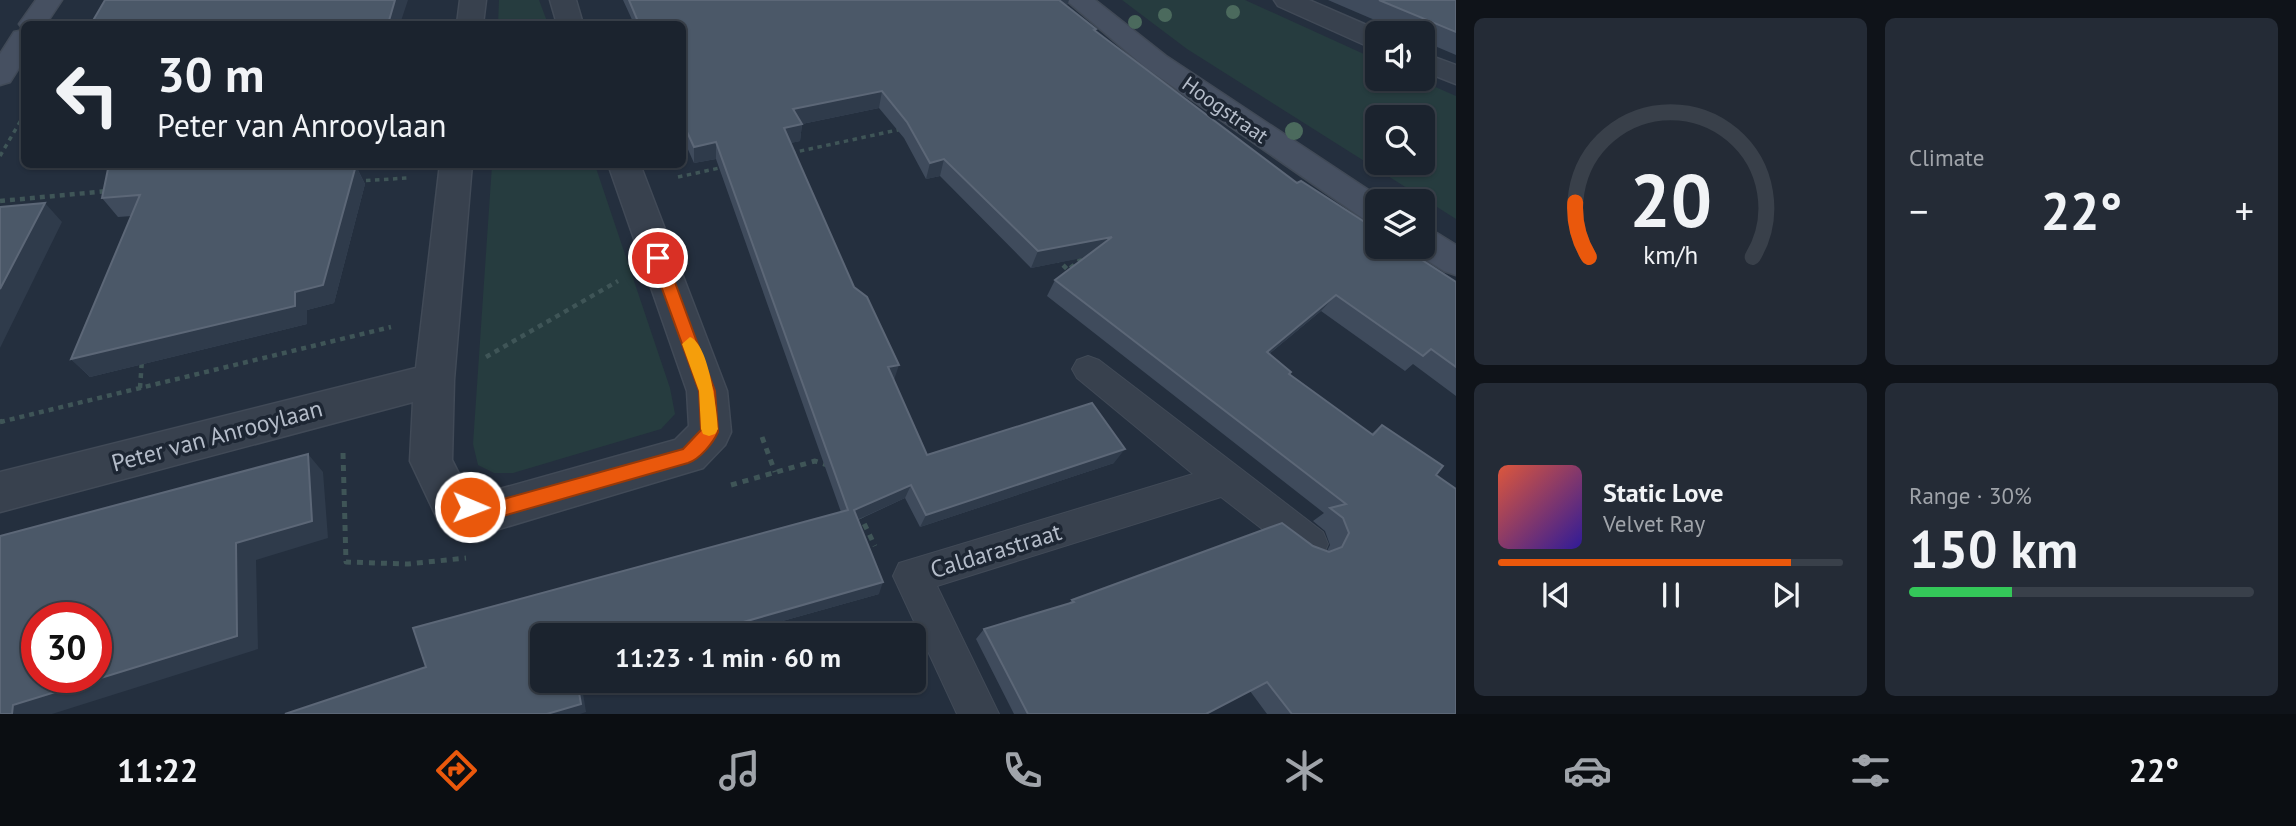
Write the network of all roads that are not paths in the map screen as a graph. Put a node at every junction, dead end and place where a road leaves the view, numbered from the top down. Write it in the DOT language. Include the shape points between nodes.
graph roads {
  1 [pos="49,0"];
  2 [pos="473,0"];
  3 [pos="563,0"];
  4 [pos="1079,0"];
  5 [pos="1287,0"];
  6 [pos="35,21"];
  7 [pos="470,21"];
  8 [pos="569,21"];
  9 [pos="1365,35"];
  10 [pos="21,43"];
  11 [pos="1435,66"];
  12 [pos="1456,75"];
  13 [pos="0,76"];
  14 [pos="456,168"];
  15 [pos="628,175"];
  16 [pos="1365,204"];
  17 [pos="1435,249"];
  18 [pos="1456,262"];
  19 [pos="1088,369"];
  20 [pos="434,380"];
  21 [pos="1226,480"];
  22 [pos="0,492"];
  23 [pos="1310,544"];
  24 [pos="978,714"];
  1 -- 6 [label="street"];
  2 -- 7 [label="street"];
  3 -- 8 [label="street"];
  4 -- 16 [label="street, Hoogstraat" via="1156,62"];
  5 -- 9 [label="street"];
  10 -- 13 [label="street"];
  11 -- 12 [label="street"];
  14 -- 20 [label="street"];
  15 -- 20 [label="street" via="707,391 710,432 688,455 489,512 451,502 431,461"];
  17 -- 18 [label="street"];
  19 -- 21 [label="lane"];
  20 -- 22 [label="street, Peter van Anrooylaan"];
  21 -- 23 [label="lane"];
  21 -- 24 [label="lane, Caldarastraat" via="912,576"];
}
